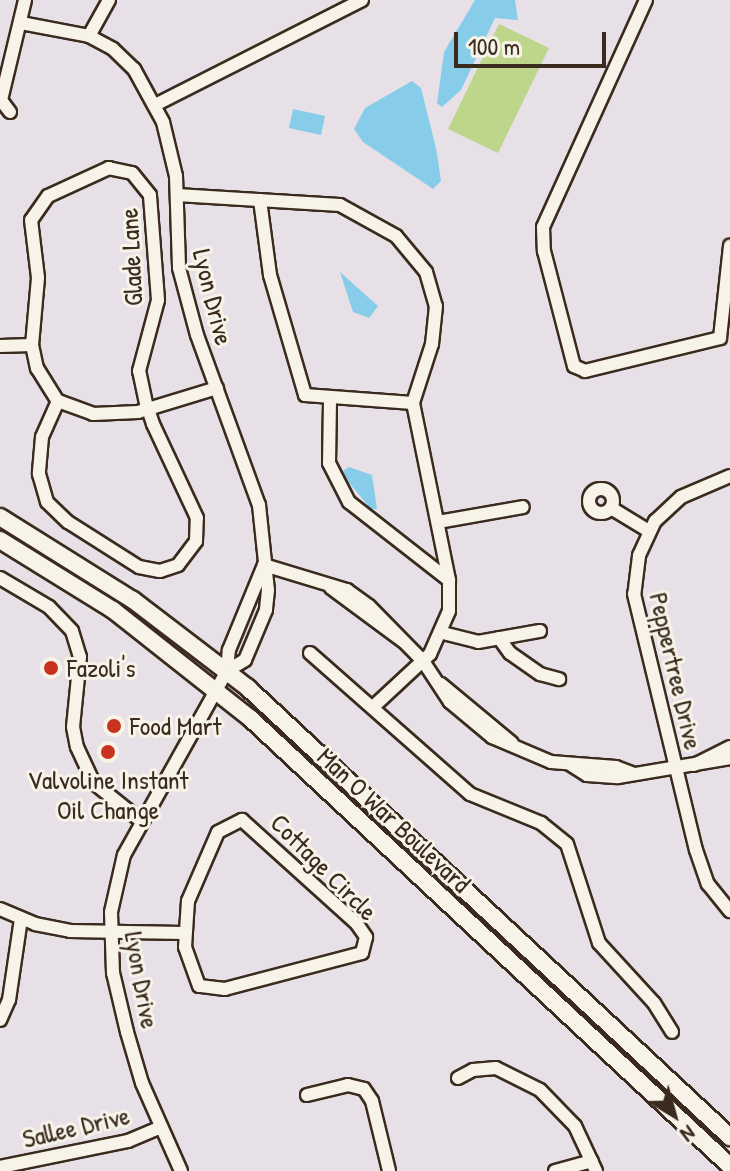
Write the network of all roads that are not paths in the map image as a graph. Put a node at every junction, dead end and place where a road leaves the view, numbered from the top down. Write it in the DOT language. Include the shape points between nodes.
graph roads {
  1 [pos="25,0"];
  2 [pos="109,0"];
  3 [pos="362,0"];
  4 [pos="646,0"];
  5 [pos="21,23"];
  6 [pos="89,36"];
  7 [pos="0,100"];
  8 [pos="155,105"];
  9 [pos="10,112"];
  10 [pos="177,195"];
  11 [pos="260,200"];
  12 [pos="730,246"];
  13 [pos="32,345"];
  14 [pos="0,346"];
  15 [pos="217,388"];
  16 [pos="58,401"];
  17 [pos="330,401"];
  18 [pos="413,403"];
  19 [pos="148,409"];
  20 [pos="730,476"];
  21 [pos="523,507"];
  22 [pos="611,508"];
  23 [pos="0,517"];
  24 [pos="438,522"];
  25 [pos="649,531"];
  26 [pos="0,540"];
  27 [pos="264,565"];
  28 [pos="0,578"];
  29 [pos="449,580"];
  30 [pos="540,631"];
  31 [pos="443,633"];
  32 [pos="499,638"];
  33 [pos="310,653"];
  34 [pos="423,661"];
  35 [pos="227,671"];
  36 [pos="559,679"];
  37 [pos="216,690"];
  38 [pos="373,707"];
  39 [pos="730,747"];
  40 [pos="730,758"];
  41 [pos="693,766"];
  42 [pos="676,769"];
  43 [pos="140,820"];
  44 [pos="0,909"];
  45 [pos="730,911"];
  46 [pos="21,919"];
  47 [pos="108,933"];
  48 [pos="184,933"];
  49 [pos="0,1020"];
  50 [pos="672,1032"];
  51 [pos="458,1078"];
  52 [pos="307,1095"];
  53 [pos="161,1127"];
  54 [pos="730,1137"];
  55 [pos="594,1166"];
  56 [pos="730,1166"];
  57 [pos="0,1167"];
  58 [pos="181,1171"];
  59 [pos="389,1171"];
  60 [pos="555,1171"];
  1 -- 5 [label="street"];
  2 -- 6 [label="street"];
  3 -- 8 [label="street"];
  4 -- 12 [label="street" via="543,227 544,251 574,366 585,371 720,338"];
  5 -- 6 [label="street, Lyon Drive"];
  5 -- 7 [label="street"];
  6 -- 8 [label="street, Lyon Drive" via="134,69"];
  7 -- 9 [label="street"];
  8 -- 10 [label="street, Lyon Drive" via="170,143"];
  10 -- 11 [label="street"];
  10 -- 15 [label="street, Lyon Drive" via="179,268"];
  11 -- 17 [label="street" via="270,275 302,390 313,400"];
  11 -- 18 [label="street" via="350,208 375,220 412,253 431,282 436,319"];
  13 -- 14 [label="street"];
  13 -- 16 [label="street, Glade Lane" via="37,368"];
  13 -- 19 [label="street, Glade Lane" via="38,278 30,240 34,212 48,196 96,172 128,171 148,189 152,209 158,310 139,363"];
  15 -- 19 [label="street"];
  15 -- 27 [label="street, Lyon Drive" via="251,475"];
  16 -- 19 [label="street" via="93,414"];
  16 -- 19 [label="street" via="42,437 39,474 47,502 119,555 160,571 187,558 196,541 197,518"];
  17 -- 18 [label="street"];
  17 -- 29 [label="street" via="329,463 349,502"];
  18 -- 24 [label="street"];
  20 -- 25 [label="street, Peppertree Drive" via="681,497"];
  21 -- 24 [label="street"];
  22 -- 25 [label="street"];
  23 -- 35 [label="main road, Man O War Boulevard" via="101,577"];
  24 -- 29 [label="street"];
  25 -- 42 [label="street, Peppertree Drive" via="636,572 635,609"];
  26 -- 37 [label="main road, Man O War Boulevard" via="113,610"];
  27 -- 34 [label="street" via="331,588"];
  27 -- 35 [label="street, Lyon Drive" via="229,650"];
  27 -- 35 [label="street, Lyon Drive" via="266,610 245,660"];
  28 -- 43 [label="street" via="49,607 72,631 80,657 73,727 77,747 94,783"];
  29 -- 31 [label="street"];
  30 -- 32 [label="street"];
  31 -- 32 [label="street" via="466,642"];
  31 -- 34 [label="street"];
  32 -- 36 [label="street" via="510,653 540,674"];
  33 -- 38 [label="street"];
  34 -- 38 [label="street"];
  34 -- 42 [label="street" via="464,716 492,737 571,765 632,773"];
  35 -- 37 [label="street, Lyon Drive"];
  35 -- 54 [label="main road, Man O War Boulevard"];
  37 -- 43 [label="street, Lyon Drive"];
  37 -- 56 [label="main road, Man O War Boulevard"];
  38 -- 50 [label="street" via="470,794 541,823 567,844 599,943 654,1003"];
  39 -- 41 [label="street"];
  40 -- 41 [label="street"];
  41 -- 42 [label="street"];
  42 -- 45 [label="street, Peppertree Drive" via="702,870"];
  43 -- 47 [label="street, Lyon Drive" via="118,874"];
  44 -- 46 [label="street"];
  46 -- 47 [label="street"];
  46 -- 49 [label="street" via="9,1000"];
  47 -- 48 [label="street"];
  47 -- 53 [label="street, Lyon Drive" via="136,1063"];
  48 -- 48 [label="street, Cottage Circle" via="193,978 211,991 353,959 367,945 357,924 255,828 237,819 218,832 199,868"];
  51 -- 55 [label="street" via="489,1067 526,1081 564,1113"];
  52 -- 59 [label="street" via="348,1085 364,1089 372,1101"];
  53 -- 57 [label="street, Sallee Drive" via="128,1141"];
  53 -- 58 [label="street, Lyon Drive"];
  55 -- 60 [label="street"];
}
